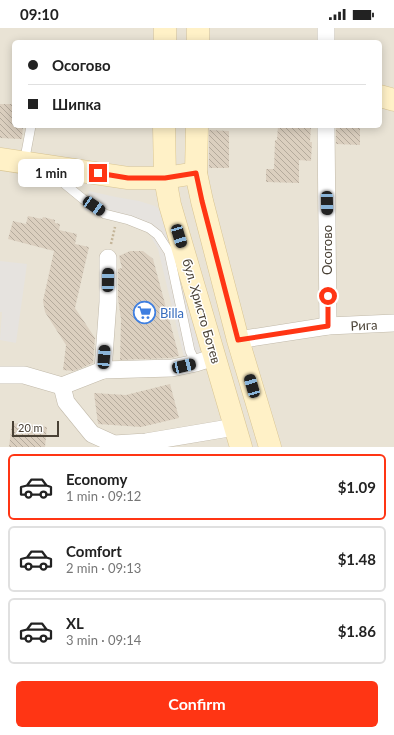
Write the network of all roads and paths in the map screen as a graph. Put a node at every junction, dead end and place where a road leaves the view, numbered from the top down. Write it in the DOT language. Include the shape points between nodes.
graph roads {
  1 [pos="165,28"];
  2 [pos="198,28"];
  3 [pos="326,28"];
  4 [pos="165,40"];
  5 [pos="198,40"];
  6 [pos="326,40"];
  7 [pos="382,97"];
  8 [pos="394,100"];
  9 [pos="30,128"];
  10 [pos="164,128"];
  11 [pos="197,128"];
  12 [pos="326,128"];
  13 [pos="0,159"];
  14 [pos="31,164"];
  15 [pos="196,173"];
  16 [pos="165,178"];
  17 [pos="117,217"];
  18 [pos="108,258"];
  19 [pos="394,323"];
  20 [pos="328,326"];
  21 [pos="238,340"];
  22 [pos="206,360"];
  23 [pos="103,370"];
  24 [pos="0,375"];
  25 [pos="62,386"];
  26 [pos="238,437"];
  27 [pos="270,447"];
  1 -- 4 [label="main road"];
  2 -- 5 [label="main road"];
  3 -- 6 [label="street"];
  7 -- 8 [label="main road"];
  9 -- 14 [label="lane"];
  10 -- 16 [label="main road, бул. Христо Ботев"];
  11 -- 15 [label="main road, бул. Христо Ботев"];
  12 -- 20 [label="street, Осогово"];
  13 -- 14 [label="main road"];
  14 -- 16 [label="main road" via="128,178"];
  14 -- 17 [label="lane" via="55,175 105,214"];
  15 -- 16 [label="main road"];
  15 -- 21 [label="main road, бул. Христо Ботев"];
  16 -- 22 [label="main road, бул. Христо Ботев"];
  17 -- 18 [label="path"];
  17 -- 22 [label="lane" via="149,228 158,235 169,252 190,351"];
  18 -- 23 [label="street"];
  19 -- 20 [label="street, Рига"];
  20 -- 21 [label="street, Рига"];
  21 -- 27 [label="main road, бул. Христо Ботев"];
  22 -- 23 [label="street" via="172,368"];
  22 -- 26 [label="main road, бул. Христо Ботев"];
  23 -- 25 [label="street"];
  24 -- 25 [label="street" via="24,375"];
  25 -- 26 [label="street" via="66,402 92,434 114,444"];
}
